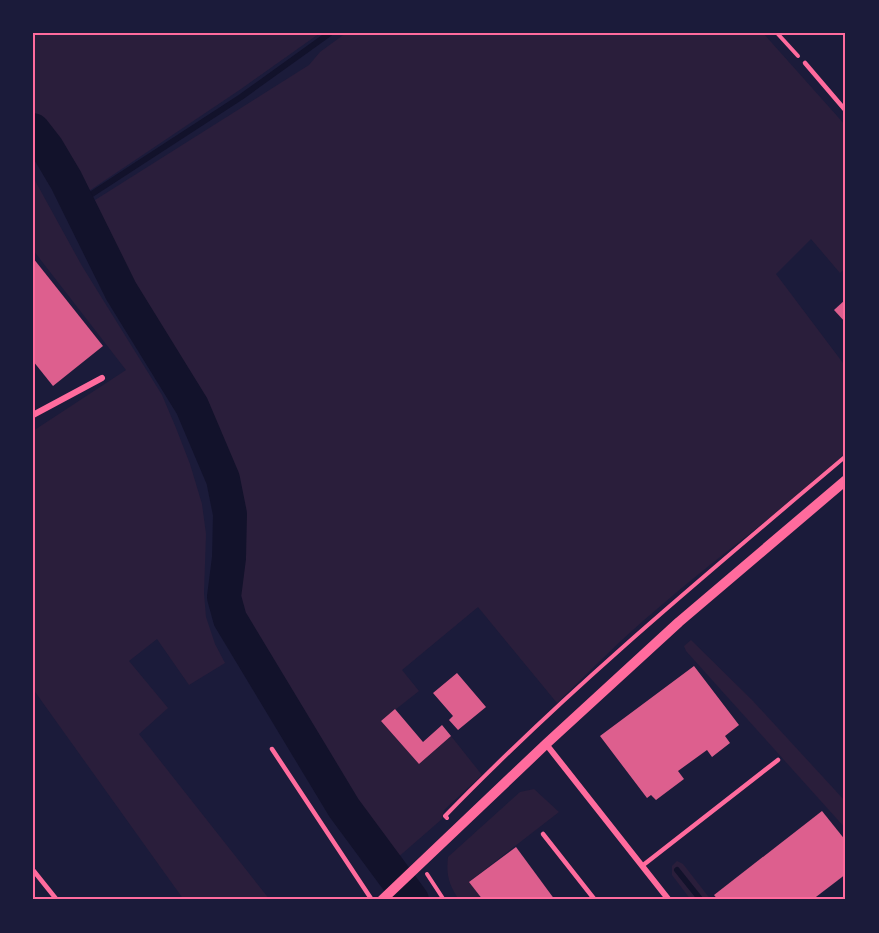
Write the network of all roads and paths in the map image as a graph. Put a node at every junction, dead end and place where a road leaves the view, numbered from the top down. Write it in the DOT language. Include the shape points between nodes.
graph roads {
  1 [pos="777,33"];
  2 [pos="805,63"];
  3 [pos="846,111"];
  4 [pos="102,378"];
  5 [pos="33,415"];
  6 [pos="846,480"];
  7 [pos="546,744"];
  8 [pos="272,749"];
  9 [pos="778,760"];
  10 [pos="543,834"];
  11 [pos="420,864"];
  12 [pos="642,866"];
  13 [pos="33,870"];
  14 [pos="383,898"];
  15 [pos="57,900"];
  16 [pos="372,900"];
  17 [pos="444,900"];
  18 [pos="595,900"];
  19 [pos="669,900"];
  1 -- 2 [label="path"];
  2 -- 3 [label="lane"];
  4 -- 5 [label="street"];
  6 -- 7 [label="street" via="679,622"];
  7 -- 11 [label="street"];
  7 -- 12 [label="street"];
  8 -- 16 [label="lane"];
  9 -- 12 [label="lane"];
  10 -- 18 [label="lane"];
  11 -- 14 [label="street"];
  11 -- 17 [label="path"];
  12 -- 19 [label="street"];
  13 -- 15 [label="lane"];
}
